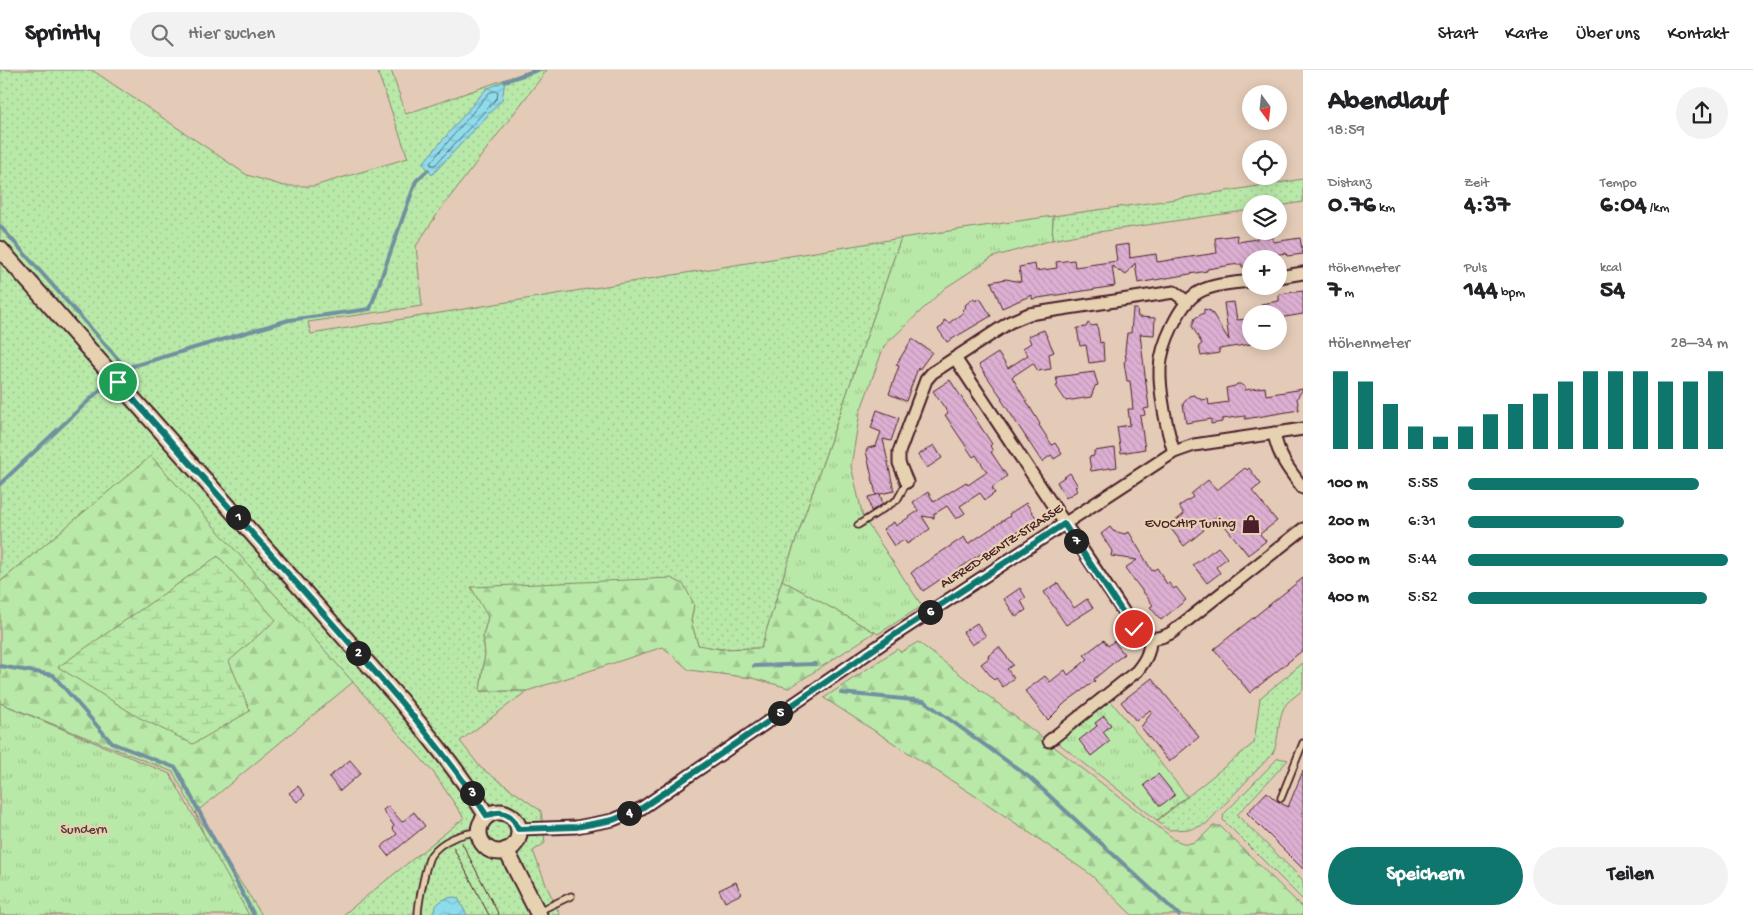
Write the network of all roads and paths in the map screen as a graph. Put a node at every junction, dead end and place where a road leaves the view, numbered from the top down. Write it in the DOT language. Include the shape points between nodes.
graph roads {
  1 [pos="0,249"];
  2 [pos="1303,273"];
  3 [pos="1287,275"];
  4 [pos="1242,282"];
  5 [pos="1186,301"];
  6 [pos="955,358"];
  7 [pos="1303,429"];
  8 [pos="1274,433"];
  9 [pos="1174,452"];
  10 [pos="907,482"];
  11 [pos="1303,488"];
  12 [pos="1064,524"];
  13 [pos="858,525"];
  14 [pos="1303,529"];
  15 [pos="1150,639"];
  16 [pos="1049,741"];
  17 [pos="1303,743"];
  18 [pos="1281,798"];
  19 [pos="487,816"];
  20 [pos="518,829"];
  21 [pos="479,832"];
  22 [pos="506,850"];
  23 [pos="571,896"];
  24 [pos="538,913"];
  25 [pos="418,915"];
  1 -- 19 [label="street" via="399,699 449,760"];
  2 -- 3 [label="street"];
  4 -- 5 [label="street" via="1216,286"];
  5 -- 6 [label="street" via="1174,292 1029,314 1010,322"];
  5 -- 9 [label="street" via="1176,316 1160,368 1168,434"];
  6 -- 10 [label="street" via="926,380 899,452 899,463"];
  6 -- 12 [label="street"];
  7 -- 8 [label="street, ALFRED-BENTZ-STRASSE"];
  8 -- 9 [label="street, ALFRED-BENTZ-STRASSE" via="1194,445"];
  8 -- 11 [label="street" via="1284,463"];
  9 -- 12 [label="street, ALFRED-BENTZ-STRASSE"];
  10 -- 13 [label="lane" via="897,500"];
  12 -- 15 [label="street" via="1134,629"];
  12 -- 20 [label="street, ALFRED-BENTZ-STRASSE" via="893,636 642,808 613,820 576,827"];
  14 -- 15 [label="street" via="1171,633"];
  15 -- 16 [label="street" via="1146,659 1136,671"];
  17 -- 18 [label="lane"];
  19 -- 20 [label="street" via="502,812 510,815"];
  19 -- 21 [label="street"];
  20 -- 22 [label="street" via="515,844"];
  21 -- 22 [label="street" via="488,849"];
  21 -- 25 [label="lane" via="465,833 444,843 430,856"];
  22 -- 24 [label="street"];
  23 -- 24 [label="lane"];
}
